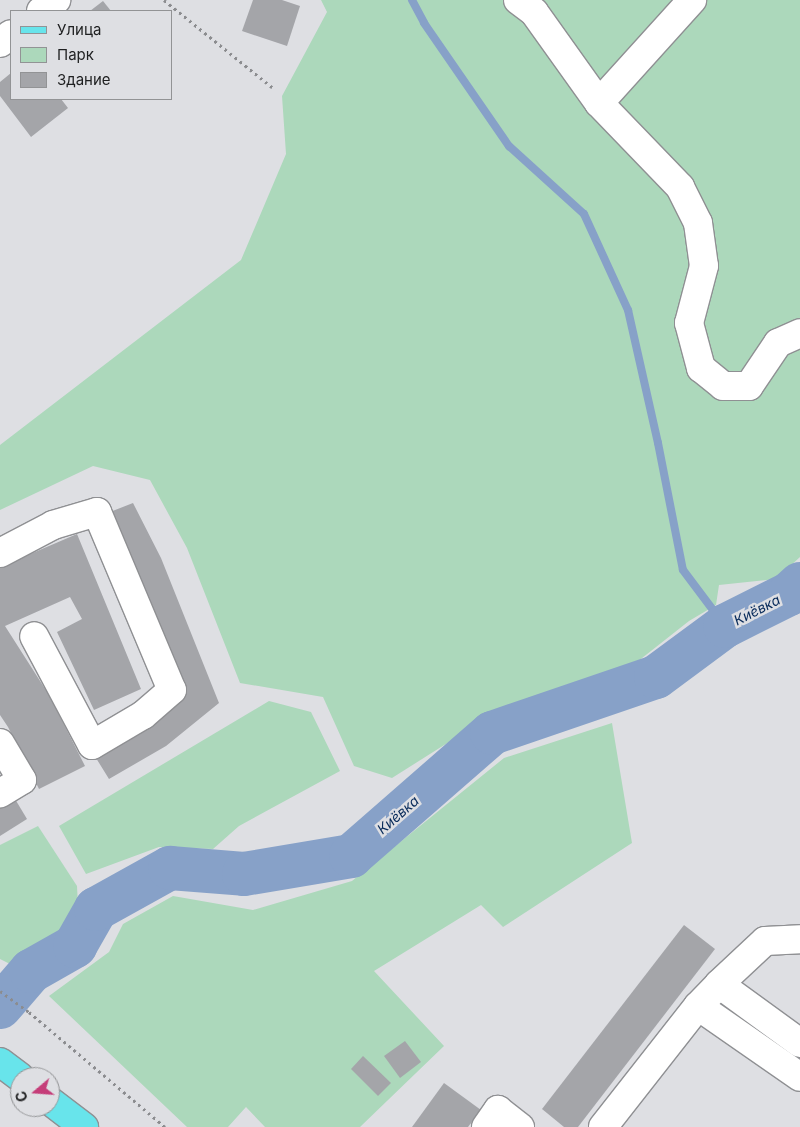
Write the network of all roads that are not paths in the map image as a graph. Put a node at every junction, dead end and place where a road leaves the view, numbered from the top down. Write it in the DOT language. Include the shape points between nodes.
graph roads {
  1 [pos="56,0"];
  2 [pos="518,0"];
  3 [pos="692,0"];
  4 [pos="42,10"];
  5 [pos="10,35"];
  6 [pos="0,43"];
  7 [pos="599,103"];
  8 [pos="800,333"];
  9 [pos="0,553"];
  10 [pos="34,636"];
  11 [pos="0,743"];
  12 [pos="0,792"];
  13 [pos="800,939"];
  14 [pos="719,984"];
  15 [pos="698,1006"];
  16 [pos="800,1042"];
  17 [pos="800,1077"];
  18 [pos="60,1109"];
  19 [pos="84,1127"];
  20 [pos="486,1127"];
  21 [pos="520,1127"];
  22 [pos="603,1127"];
  1 -- 4 [label="street"];
  2 -- 7 [label="street" via="534,12"];
  3 -- 7 [label="street"];
  5 -- 6 [label="street"];
  7 -- 8 [label="street" via="680,187 698,223 704,266 689,323 701,368 723,386 749,386 778,343"];
  9 -- 10 [label="street" via="53,525 97,512 172,690 143,714 92,745"];
  11 -- 12 [label="street" via="22,780"];
  13 -- 14 [label="street" via="765,941"];
  14 -- 15 [label="street"];
  14 -- 16 [label="street"];
  15 -- 17 [label="street"];
  15 -- 22 [label="street"];
  18 -- 19 [label="main road"];
  20 -- 21 [label="street" via="498,1110"];
}
